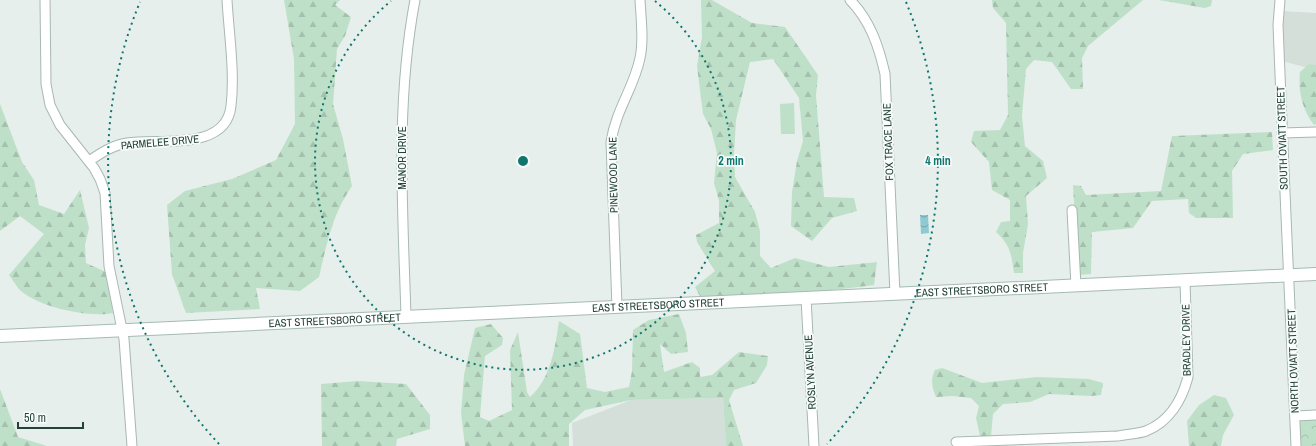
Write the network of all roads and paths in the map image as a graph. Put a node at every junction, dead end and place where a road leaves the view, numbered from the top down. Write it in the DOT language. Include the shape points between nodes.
graph roads {
  1 [pos="45,0"];
  2 [pos="227,0"];
  3 [pos="415,0"];
  4 [pos="640,0"];
  5 [pos="850,0"];
  6 [pos="1280,0"];
  7 [pos="1316,132"];
  8 [pos="1282,133"];
  9 [pos="89,161"];
  10 [pos="1072,210"];
  11 [pos="1316,274"];
  12 [pos="1289,276"];
  13 [pos="1185,281"];
  14 [pos="1076,286"];
  15 [pos="895,294"];
  16 [pos="806,298"];
  17 [pos="617,307"];
  18 [pos="406,317"];
  19 [pos="122,330"];
  20 [pos="0,336"];
  21 [pos="1316,415"];
  22 [pos="1295,416"];
  23 [pos="956,442"];
  24 [pos="132,446"];
  25 [pos="814,446"];
  26 [pos="1296,446"];
  1 -- 9 [label="street" via="46,84 50,105 60,125"];
  2 -- 9 [label="street, PARMELEE DRIVE" via="232,89 231,107 224,123 215,132 203,138 127,143 108,149"];
  3 -- 18 [label="street, MANOR DRIVE" via="405,76 402,138"];
  4 -- 17 [label="street, PINEWOOD LANE" via="640,58 617,115 611,142"];
  5 -- 15 [label="street, FOX TRACE LANE" via="870,28 880,50 885,74"];
  6 -- 8 [label="street, SOUTH OVIATT STREET" via="1278,25"];
  7 -- 8 [label="street"];
  8 -- 12 [label="street, SOUTH OVIATT STREET"];
  9 -- 19 [label="street" via="105,193 109,266"];
  10 -- 14 [label="street"];
  11 -- 12 [label="main road, EAST STREETSBORO STREET"];
  12 -- 13 [label="main road, EAST STREETSBORO STREET"];
  12 -- 22 [label="street, NORTH OVIATT STREET"];
  13 -- 14 [label="main road, EAST STREETSBORO STREET"];
  13 -- 23 [label="street, BRADLEY DRIVE" via="1188,377 1179,403 1164,420 1144,432 1118,436"];
  14 -- 15 [label="main road, EAST STREETSBORO STREET"];
  15 -- 16 [label="main road, EAST STREETSBORO STREET"];
  16 -- 17 [label="main road, EAST STREETSBORO STREET"];
  16 -- 25 [label="street, ROSLYN AVENUE"];
  17 -- 18 [label="main road, EAST STREETSBORO STREET"];
  18 -- 19 [label="main road, EAST STREETSBORO STREET"];
  19 -- 20 [label="main road, EAST STREETSBORO STREET"];
  19 -- 24 [label="street"];
  21 -- 22 [label="street"];
  22 -- 26 [label="street, NORTH OVIATT STREET"];
}
